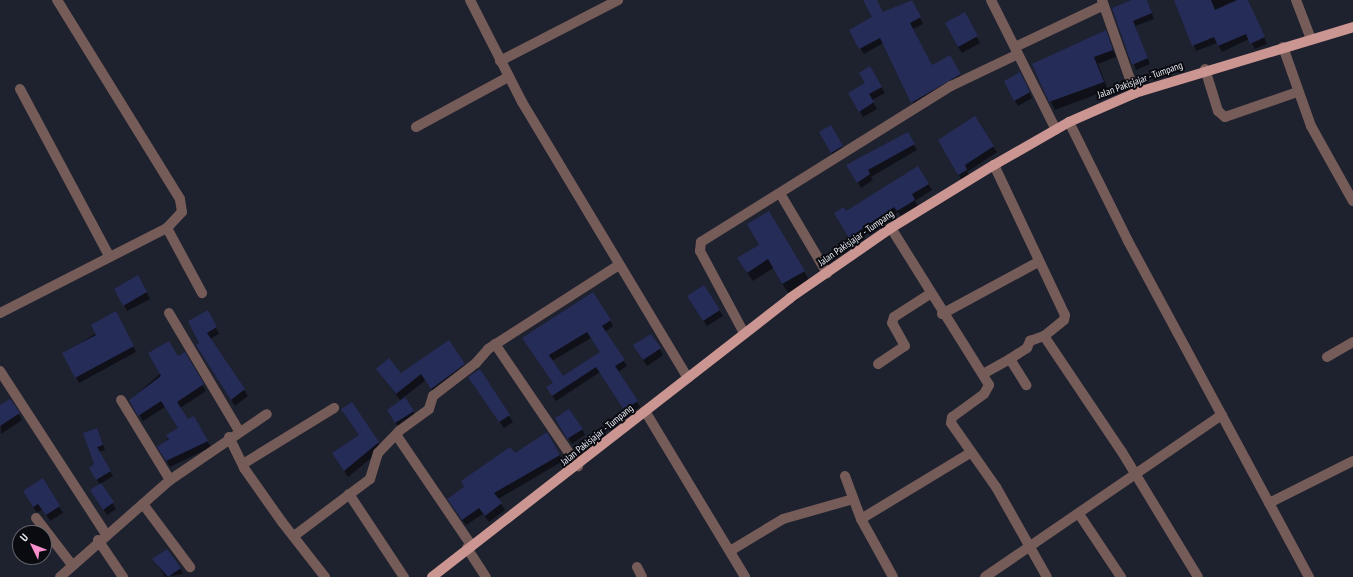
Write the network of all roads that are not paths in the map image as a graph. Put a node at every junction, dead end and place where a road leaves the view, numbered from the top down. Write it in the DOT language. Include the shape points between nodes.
graph roads {
  1 [pos="57,0"];
  2 [pos="470,0"];
  3 [pos="618,0"];
  4 [pos="991,0"];
  5 [pos="1296,0"];
  6 [pos="1103,3"];
  7 [pos="1353,27"];
  8 [pos="1311,40"];
  9 [pos="1283,47"];
  10 [pos="1017,51"];
  11 [pos="500,61"];
  12 [pos="1205,69"];
  13 [pos="508,77"];
  14 [pos="20,89"];
  15 [pos="1297,92"];
  16 [pos="1135,93"];
  17 [pos="1069,122"];
  18 [pos="416,127"];
  19 [pos="1056,130"];
  20 [pos="994,165"];
  21 [pos="782,195"];
  22 [pos="1353,201"];
  23 [pos="168,228"];
  24 [pos="891,228"];
  25 [pos="109,256"];
  26 [pos="1038,262"];
  27 [pos="619,265"];
  28 [pos="827,273"];
  29 [pos="202,293"];
  30 [pos="930,294"];
  31 [pos="0,313"];
  32 [pos="169,313"];
  33 [pos="942,314"];
  34 [pos="744,333"];
  35 [pos="1044,336"];
  36 [pos="1353,342"];
  37 [pos="495,344"];
  38 [pos="1327,357"];
  39 [pos="1010,358"];
  40 [pos="878,364"];
  41 [pos="0,371"];
  42 [pos="983,374"];
  43 [pos="688,378"];
  44 [pos="1026,385"];
  45 [pos="121,400"];
  46 [pos="334,408"];
  47 [pos="645,412"];
  48 [pos="267,414"];
  49 [pos="1222,415"];
  50 [pos="239,431"];
  51 [pos="397,436"];
  52 [pos="229,437"];
  53 [pos="970,453"];
  54 [pos="1353,461"];
  55 [pos="243,464"];
  56 [pos="578,466"];
  57 [pos="1137,475"];
  58 [pos="845,476"];
  59 [pos="170,480"];
  60 [pos="349,494"];
  61 [pos="853,499"];
  62 [pos="1269,503"];
  63 [pos="143,504"];
  64 [pos="1079,514"];
  65 [pos="36,518"];
  66 [pos="861,519"];
  67 [pos="294,536"];
  68 [pos="102,537"];
  69 [pos="469,547"];
  70 [pos="1029,549"];
  71 [pos="730,552"];
  72 [pos="72,565"];
  73 [pos="190,567"];
  74 [pos="637,567"];
  75 [pos="60,577"];
  76 [pos="123,577"];
  77 [pos="325,577"];
  78 [pos="404,577"];
  79 [pos="432,577"];
  80 [pos="486,577"];
  81 [pos="642,577"];
  82 [pos="745,577"];
  83 [pos="893,577"];
  84 [pos="985,577"];
  85 [pos="1047,577"];
  86 [pos="1121,577"];
  87 [pos="1198,577"];
  88 [pos="1309,577"];
  1 -- 23 [label="street" via="180,199 182,212"];
  2 -- 11 [label="street"];
  3 -- 11 [label="street"];
  4 -- 10 [label="street"];
  5 -- 8 [label="street"];
  6 -- 10 [label="street"];
  6 -- 16 [label="street"];
  7 -- 8 [label="main road, Jalan Pakisjajar - Tumpang"];
  8 -- 9 [label="main road, Jalan Pakisjajar - Tumpang"];
  9 -- 12 [label="main road, Jalan Pakisjajar - Tumpang"];
  9 -- 15 [label="street"];
  10 -- 19 [label="street"];
  10 -- 21 [label="street" via="951,86"];
  11 -- 13 [label="street"];
  12 -- 15 [label="street" via="1218,111 1224,117"];
  12 -- 16 [label="main road, Jalan Pakisjajar - Tumpang"];
  13 -- 18 [label="street"];
  13 -- 27 [label="street"];
  14 -- 25 [label="street"];
  15 -- 22 [label="street" via="1317,139"];
  16 -- 17 [label="main road, Jalan Pakisjajar - Tumpang"];
  17 -- 19 [label="main road, Jalan Pakisjajar - Tumpang"];
  17 -- 49 [label="street"];
  19 -- 20 [label="main road, Jalan Pakisjajar - Tumpang"];
  20 -- 24 [label="main road, Jalan Pakisjajar - Tumpang"];
  20 -- 26 [label="street"];
  21 -- 28 [label="street"];
  21 -- 34 [label="street" via="698,246"];
  23 -- 25 [label="street"];
  23 -- 29 [label="street"];
  24 -- 28 [label="main road, Jalan Pakisjajar - Tumpang"];
  24 -- 30 [label="street"];
  25 -- 31 [label="street"];
  26 -- 33 [label="street"];
  26 -- 35 [label="street" via="1065,315 1064,320"];
  27 -- 37 [label="street"];
  27 -- 43 [label="street"];
  28 -- 34 [label="main road, Jalan Pakisjajar - Tumpang"];
  30 -- 33 [label="street"];
  30 -- 40 [label="street" via="894,317 892,323 904,347"];
  32 -- 50 [label="street"];
  33 -- 42 [label="street"];
  34 -- 43 [label="main road, Jalan Pakisjajar - Tumpang"];
  35 -- 39 [label="street" via="1030,341 1027,348"];
  35 -- 57 [label="street"];
  36 -- 38 [label="street"];
  37 -- 51 [label="street" via="476,364 433,396 433,405 399,431"];
  37 -- 56 [label="street"];
  39 -- 42 [label="street"];
  39 -- 44 [label="street"];
  41 -- 68 [label="street"];
  42 -- 53 [label="street" via="988,390 951,420"];
  43 -- 47 [label="main road, Jalan Pakisjajar - Tumpang"];
  45 -- 59 [label="street"];
  46 -- 55 [label="street"];
  47 -- 56 [label="main road, Jalan Pakisjajar - Tumpang"];
  47 -- 71 [label="street"];
  48 -- 50 [label="street"];
  49 -- 57 [label="street"];
  49 -- 62 [label="street"];
  50 -- 52 [label="street"];
  51 -- 60 [label="street" via="378,453 372,476"];
  51 -- 69 [label="street"];
  52 -- 55 [label="street"];
  52 -- 59 [label="street"];
  53 -- 66 [label="street"];
  53 -- 70 [label="street" via="996,488"];
  54 -- 62 [label="street"];
  55 -- 67 [label="street"];
  56 -- 69 [label="main road, Jalan Pakisjajar - Tumpang"];
  57 -- 64 [label="street"];
  57 -- 87 [label="street"];
  58 -- 61 [label="street"];
  59 -- 63 [label="street"];
  60 -- 67 [label="street"];
  60 -- 78 [label="street"];
  61 -- 66 [label="street"];
  61 -- 71 [label="street" via="783,519"];
  62 -- 88 [label="street"];
  63 -- 68 [label="street"];
  63 -- 73 [label="street"];
  64 -- 70 [label="street"];
  64 -- 86 [label="street"];
  65 -- 72 [label="street"];
  66 -- 83 [label="street"];
  67 -- 77 [label="street"];
  68 -- 72 [label="street"];
  68 -- 76 [label="street"];
  69 -- 79 [label="main road, Jalan Pakisjajar - Tumpang"];
  69 -- 80 [label="street"];
  70 -- 84 [label="street"];
  70 -- 85 [label="street"];
  71 -- 82 [label="street"];
  72 -- 75 [label="street"];
  74 -- 81 [label="street"];
}
